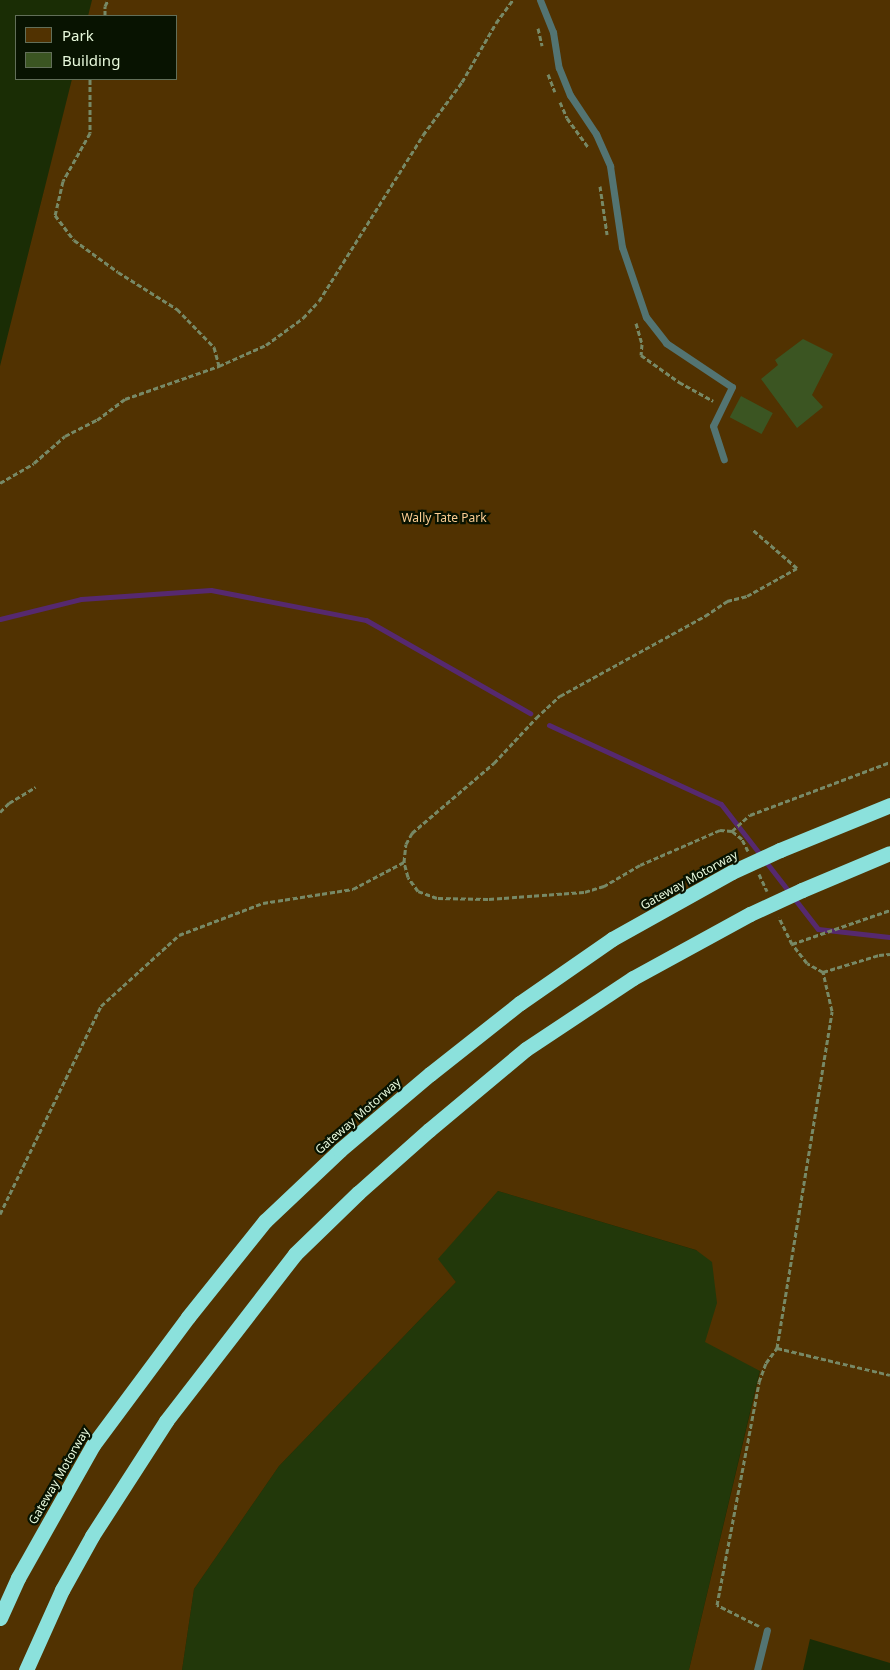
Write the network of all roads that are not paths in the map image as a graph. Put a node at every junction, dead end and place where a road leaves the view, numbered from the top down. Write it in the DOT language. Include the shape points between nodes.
graph roads {
  1 [pos="540,0"];
  2 [pos="724,459"];
  3 [pos="890,805"];
  4 [pos="890,853"];
  5 [pos="0,1618"];
  6 [pos="767,1630"];
  7 [pos="26,1670"];
  8 [pos="757,1670"];
  1 -- 2 [label="lane" via="553,32 559,68 570,96 596,134 610,166 622,247 646,317 666,343 732,387 713,426"];
  3 -- 5 [label="highway, Gateway Motorway, bridge" via="732,872 612,939 520,1003 340,1150 265,1221 188,1317 93,1445 18,1578"];
  4 -- 7 [label="highway, bridge" via="750,914 633,978 526,1049 372,1180 295,1254 166,1420 92,1536 62,1590"];
  6 -- 8 [label="lane"];
}
